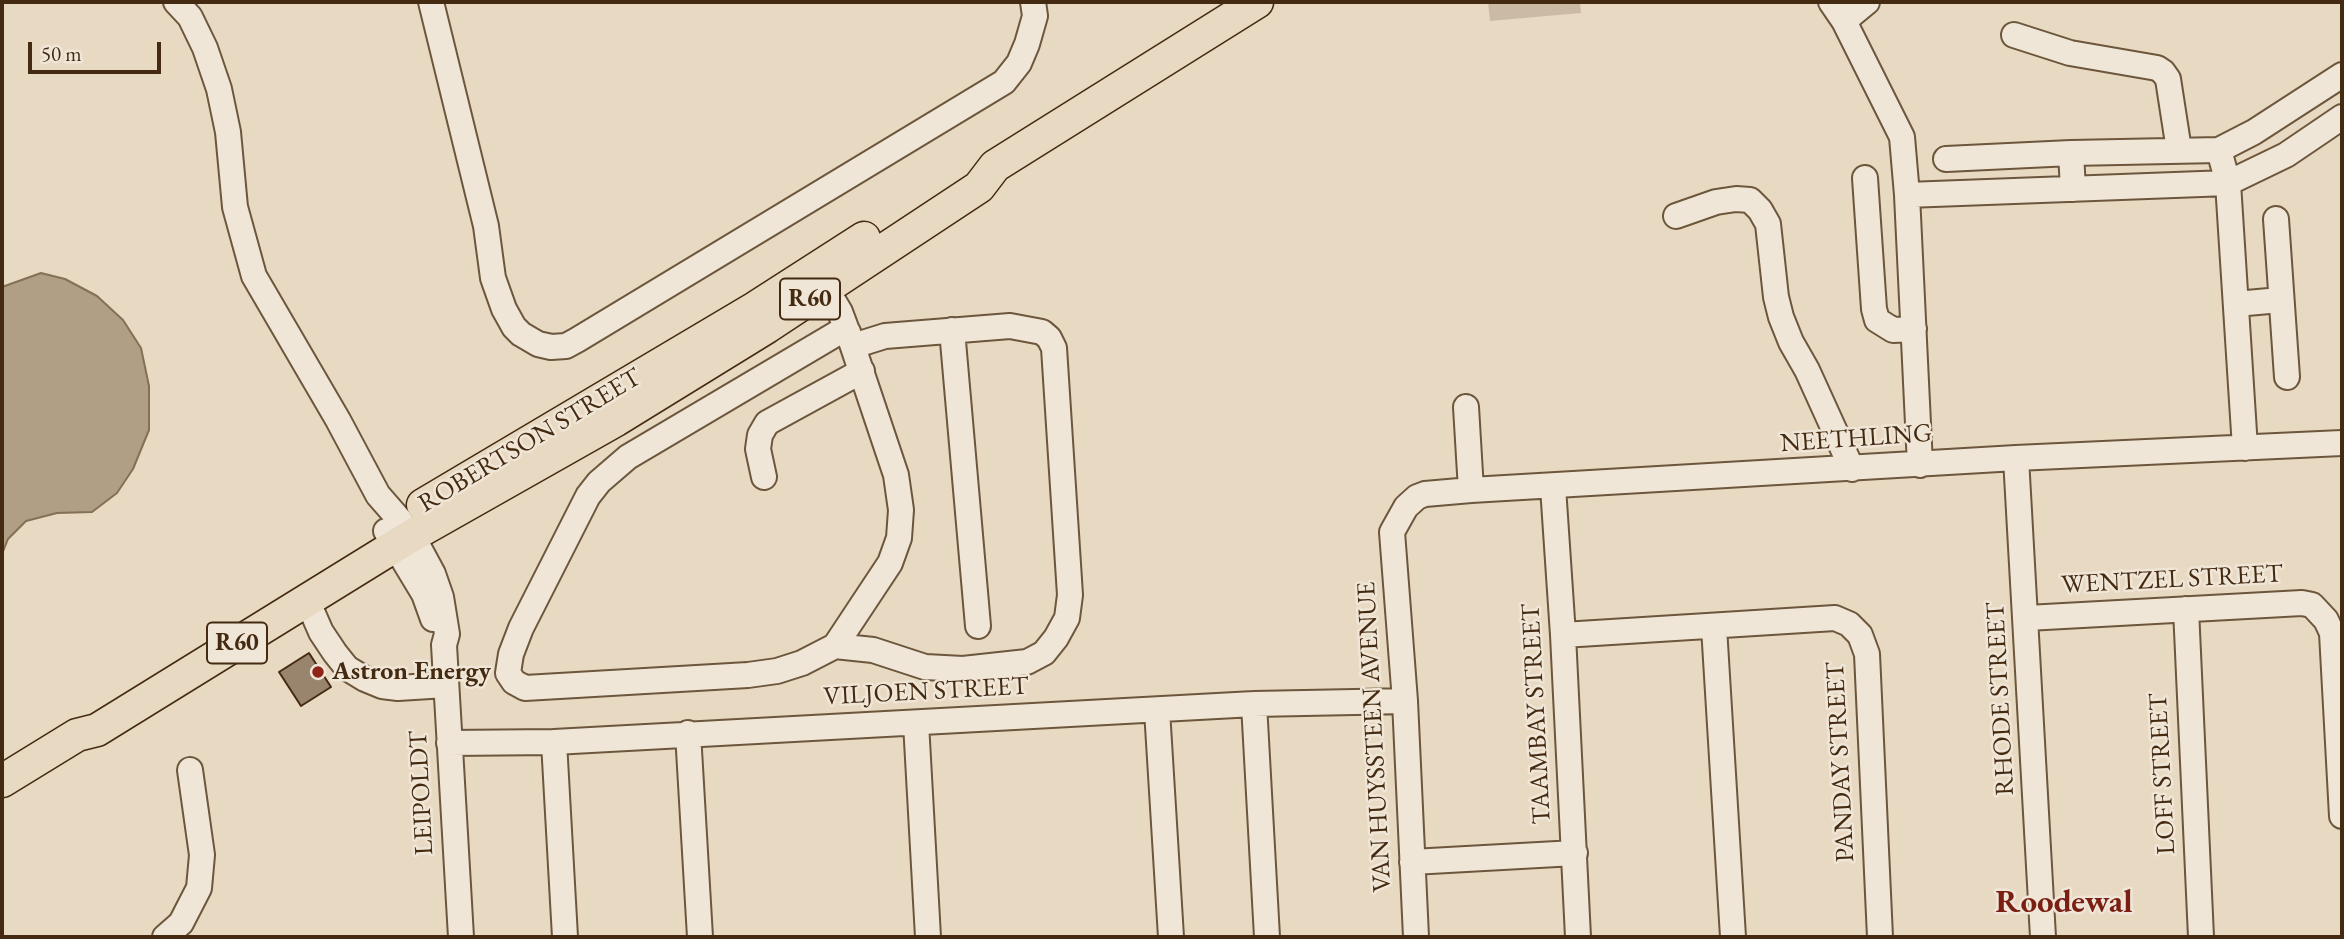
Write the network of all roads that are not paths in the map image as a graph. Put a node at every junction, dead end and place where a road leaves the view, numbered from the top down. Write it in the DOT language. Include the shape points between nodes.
graph roads {
  1 [pos="176,2"];
  2 [pos="431,2"];
  3 [pos="1033,2"];
  4 [pos="1256,2"];
  5 [pos="1867,2"];
  6 [pos="1838,11"];
  7 [pos="2014,35"];
  8 [pos="2336,79"];
  9 [pos="2342,110"];
  10 [pos="2342,117"];
  11 [pos="2179,150"];
  12 [pos="2219,150"];
  13 [pos="2071,153"];
  14 [pos="1946,159"];
  15 [pos="1865,178"];
  16 [pos="2228,183"];
  17 [pos="2073,189"];
  18 [pos="1907,195"];
  19 [pos="1676,216"];
  20 [pos="2276,219"];
  21 [pos="820,278"];
  22 [pos="2280,300"];
  23 [pos="2235,304"];
  24 [pos="1914,329"];
  25 [pos="952,330"];
  26 [pos="849,337"];
  27 [pos="862,371"];
  28 [pos="2287,377"];
  29 [pos="1466,407"];
  30 [pos="2342,443"];
  31 [pos="2245,448"];
  32 [pos="2016,458"];
  33 [pos="1920,464"];
  34 [pos="1852,469"];
  35 [pos="764,477"];
  36 [pos="1553,487"];
  37 [pos="1471,490"];
  38 [pos="397,532"];
  39 [pos="1392,532"];
  40 [pos="307,600"];
  41 [pos="2186,609"];
  42 [pos="2027,618"];
  43 [pos="978,626"];
  44 [pos="1714,627"];
  45 [pos="1563,635"];
  46 [pos="835,646"];
  47 [pos="446,685"];
  48 [pos="1405,701"];
  49 [pos="1254,704"];
  50 [pos="1157,710"];
  51 [pos="916,723"];
  52 [pos="688,733"];
  53 [pos="77,735"];
  54 [pos="554,742"];
  55 [pos="449,743"];
  56 [pos="190,770"];
  57 [pos="2,781"];
  58 [pos="2342,816"];
  59 [pos="1575,853"];
  60 [pos="1412,862"];
  61 [pos="165,937"];
  62 [pos="461,937"];
  63 [pos="565,937"];
  64 [pos="700,937"];
  65 [pos="928,937"];
  66 [pos="1171,937"];
  67 [pos="1267,937"];
  68 [pos="1416,937"];
  69 [pos="1578,937"];
  70 [pos="1733,937"];
  71 [pos="1880,937"];
  72 [pos="2043,937"];
  73 [pos="2201,937"];
  1 -- 38 [label="street, LEIPOLDT" via="190,17 219,89 235,207 254,276"];
  2 -- 3 [label="street" via="486,226 493,278 514,327 538,344 551,346 566,346 589,333 1004,82 1027,44 1035,16"];
  4 -- 21 [label="main road, ROBERTSON STREET / R60" via="995,166 979,187"];
  5 -- 6 [label="street"];
  6 -- 18 [label="street" via="1902,137"];
  7 -- 11 [label="street" via="2070,53 2163,72"];
  8 -- 9 [label="street"];
  8 -- 12 [label="street"];
  10 -- 16 [label="street" via="2286,155"];
  11 -- 12 [label="street"];
  11 -- 13 [label="street"];
  12 -- 16 [label="street"];
  13 -- 14 [label="street"];
  13 -- 17 [label="street"];
  15 -- 24 [label="street" via="1877,320 1893,330"];
  16 -- 17 [label="street"];
  16 -- 23 [label="street"];
  17 -- 18 [label="street"];
  18 -- 24 [label="street"];
  19 -- 34 [label="street" via="1736,199 1750,201 1760,210 1768,224 1781,317"];
  20 -- 22 [label="street"];
  21 -- 26 [label="street"];
  21 -- 38 [label="main road, ROBERTSON STREET / R60" via="615,421"];
  22 -- 23 [label="street"];
  22 -- 28 [label="street"];
  23 -- 31 [label="street"];
  24 -- 33 [label="street"];
  25 -- 26 [label="street"];
  25 -- 43 [label="street"];
  25 -- 46 [label="street" via="1031,328 1042,332 1054,348 1070,595 1067,618 1044,653 1027,662 997,666 925,667 873,650"];
  26 -- 27 [label="street"];
  26 -- 46 [label="street" via="628,457 598,482 521,628 508,673 525,688 748,675 802,663"];
  27 -- 35 [label="street" via="767,423 758,449"];
  27 -- 46 [label="street" via="896,475 899,538 884,572"];
  29 -- 37 [label="street"];
  30 -- 31 [label="street, NEETHLING"];
  31 -- 32 [label="street, NEETHLING"];
  32 -- 33 [label="street, NEETHLING"];
  32 -- 42 [label="street, RHODE STREET"];
  33 -- 34 [label="street, NEETHLING"];
  34 -- 36 [label="street, NEETHLING"];
  36 -- 37 [label="street, NEETHLING"];
  36 -- 45 [label="street, TAAMBAY STREET"];
  37 -- 39 [label="street, NEETHLING" via="1418,497 1406,507"];
  38 -- 40 [label="main road, ROBERTSON STREET / R60"];
  38 -- 47 [label="street, LEIPOLDT" via="444,645"];
  38 -- 53 [label="main road, ROBERTSON STREET / R60" via="103,707 87,718"];
  39 -- 48 [label="street, VAN HUYSSTEEN AVENUE"];
  40 -- 47 [label="street" via="321,632 347,668 382,686"];
  40 -- 53 [label="main road, ROBERTSON STREET / R60" via="97,730"];
  41 -- 42 [label="street, WENTZEL STREET"];
  41 -- 58 [label="street, WENTZEL STREET" via="2302,603 2312,605 2326,620 2332,634"];
  41 -- 73 [label="street, LOFF STREET"];
  42 -- 72 [label="street, RHODE STREET"];
  44 -- 45 [label="street, PANDAY STREET"];
  44 -- 70 [label="street"];
  44 -- 71 [label="street, PANDAY STREET" via="1835,618 1860,635 1867,654"];
  45 -- 59 [label="street, TAAMBAY STREET"];
  47 -- 55 [label="street, LEIPOLDT"];
  48 -- 49 [label="street, VILJOEN STREET"];
  48 -- 60 [label="street, VAN HUYSSTEEN AVENUE"];
  49 -- 50 [label="street, VILJOEN STREET"];
  49 -- 67 [label="street"];
  50 -- 51 [label="street, VILJOEN STREET"];
  50 -- 66 [label="street"];
  51 -- 52 [label="street, VILJOEN STREET"];
  51 -- 65 [label="street"];
  52 -- 54 [label="street, VILJOEN STREET"];
  52 -- 64 [label="street"];
  53 -- 57 [label="main road, ROBERTSON STREET / R60"];
  54 -- 55 [label="street, VILJOEN STREET"];
  54 -- 63 [label="street"];
  55 -- 62 [label="street, LEIPOLDT"];
  56 -- 61 [label="street" via="202,855 199,888 181,923"];
  59 -- 60 [label="street"];
  59 -- 69 [label="street, TAAMBAY STREET"];
  60 -- 68 [label="street, VAN HUYSSTEEN AVENUE"];
}
